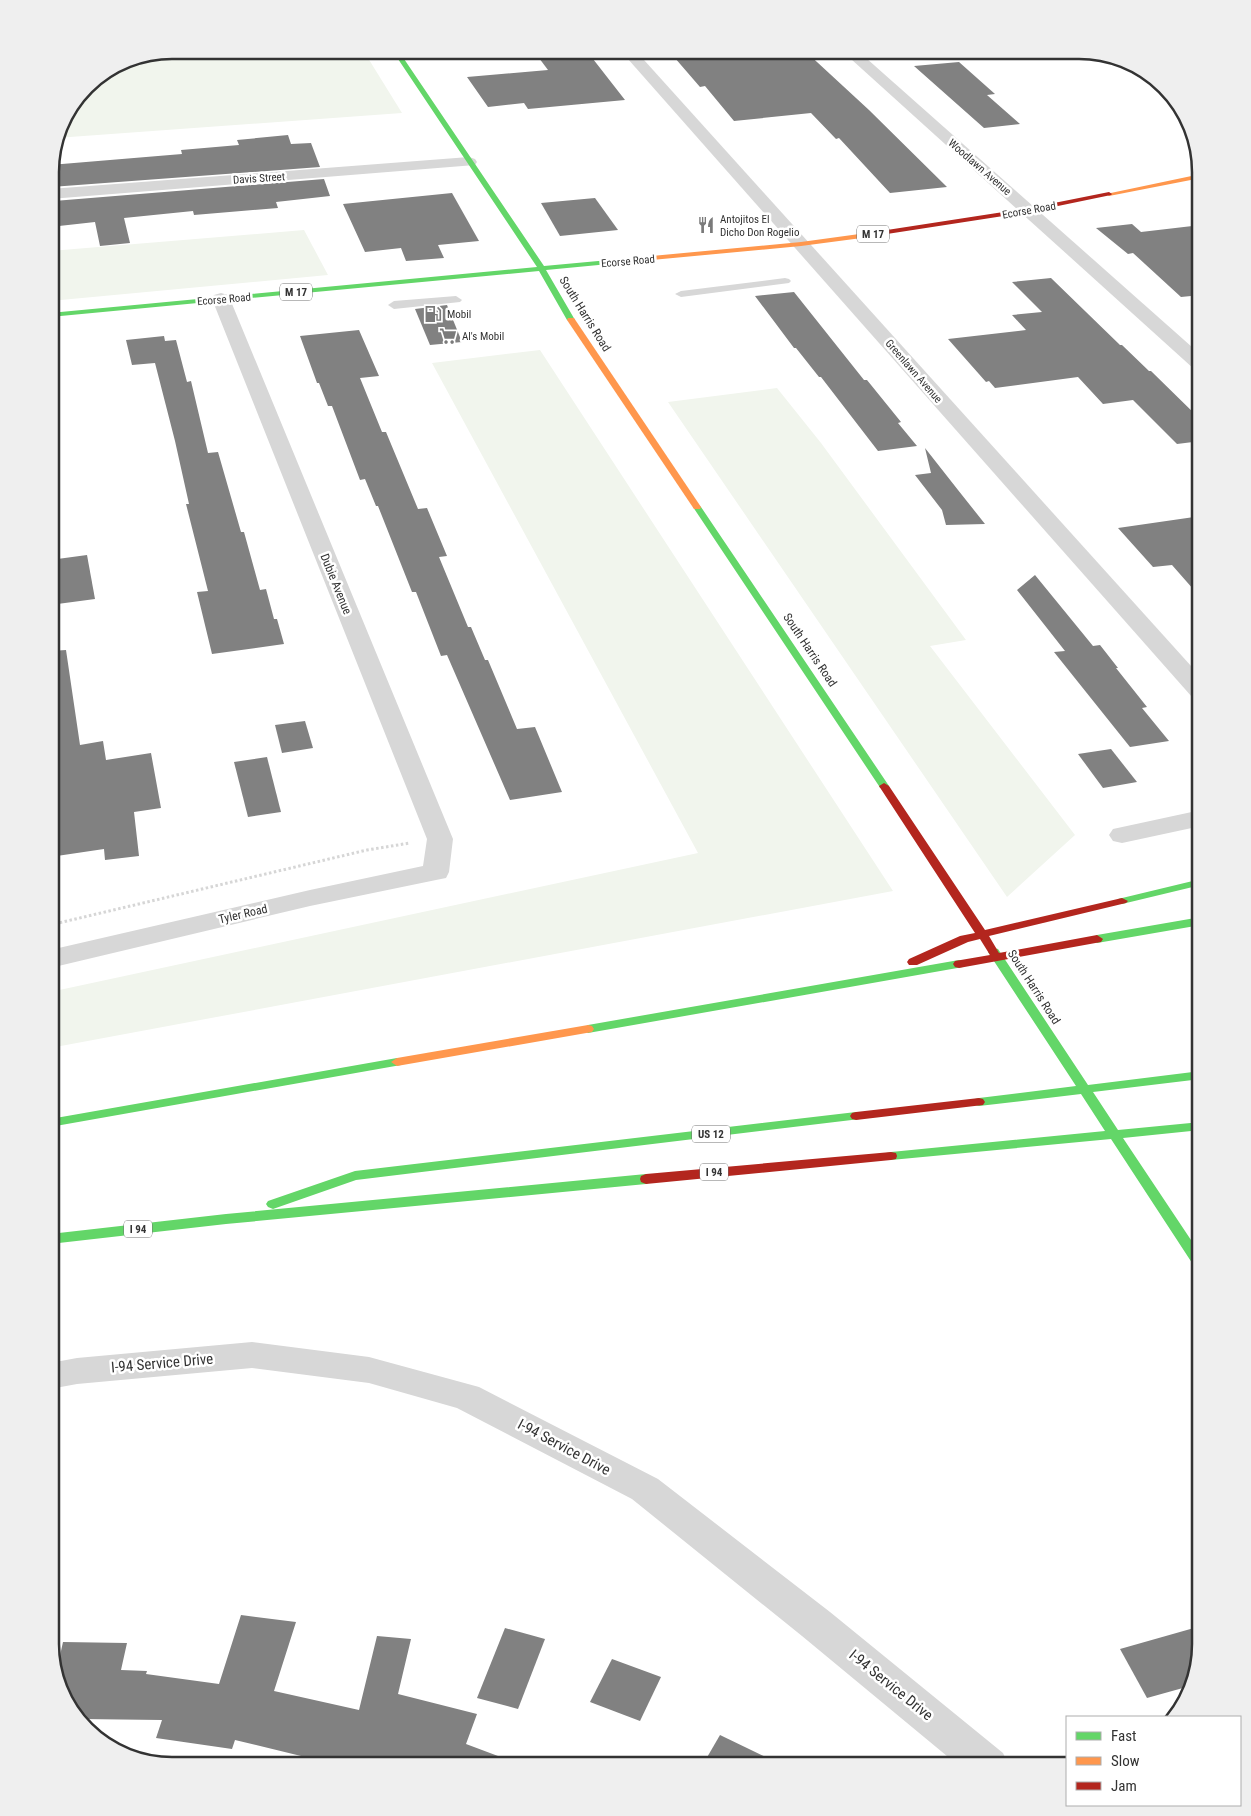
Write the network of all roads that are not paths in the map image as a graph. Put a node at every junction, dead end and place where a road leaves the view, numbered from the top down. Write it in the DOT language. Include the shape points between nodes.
graph roads {
  1 [pos="401,59"];
  2 [pos="635,59"];
  3 [pos="858,59"];
  4 [pos="469,162"];
  5 [pos="1192,178"];
  6 [pos="59,193"];
  7 [pos="1029,210"];
  8 [pos="801,244"];
  9 [pos="542,269"];
  10 [pos="785,281"];
  11 [pos="681,294"];
  12 [pos="221,299"];
  13 [pos="456,300"];
  14 [pos="394,306"];
  15 [pos="59,314"];
  16 [pos="1192,357"];
  17 [pos="1192,682"];
  18 [pos="1192,820"];
  19 [pos="1122,835"];
  20 [pos="436,872"];
  21 [pos="1192,884"];
  22 [pos="1192,923"];
  23 [pos="59,957"];
  24 [pos="872,980"];
  25 [pos="1192,1076"];
  26 [pos="59,1121"];
  27 [pos="1192,1127"];
  28 [pos="226,1219"];
  29 [pos="59,1238"];
  30 [pos="1192,1253"];
  31 [pos="59,1374"];
  32 [pos="978,1757"];
  1 -- 4 [label="main road, South Harris Road"];
  2 -- 8 [label="street, Greenlawn Avenue"];
  3 -- 7 [label="street, Woodlawn Avenue"];
  4 -- 6 [label="street, Davis Street"];
  4 -- 9 [label="main road, South Harris Road"];
  5 -- 7 [label="main road, Ecorse Road / M 17"];
  7 -- 8 [label="main road, Ecorse Road / M 17"];
  7 -- 16 [label="street, Woodlawn Avenue"];
  8 -- 9 [label="main road, Ecorse Road / M 17"];
  8 -- 17 [label="street, Greenlawn Avenue"];
  9 -- 12 [label="main road, Ecorse Road / M 17"];
  9 -- 30 [label="main road, South Harris Road" via="566,313 932,857"];
  10 -- 11 [label="lane"];
  12 -- 15 [label="main road, Ecorse Road / M 17"];
  12 -- 20 [label="street, Dubie Avenue" via="440,838"];
  13 -- 14 [label="lane"];
  18 -- 19 [label="street"];
  20 -- 23 [label="street, Tyler Road"];
  21 -- 24 [label="main road" via="964,939"];
  22 -- 24 [label="main road"];
  24 -- 26 [label="main road"];
  25 -- 28 [label="main road, US 12" via="355,1176"];
  27 -- 28 [label="main road, I 94"];
  28 -- 29 [label="main road, I 94"];
  31 -- 32 [label="street, I-94 Service Drive" via="252,1355 369,1370 467,1396 645,1489"];
}
